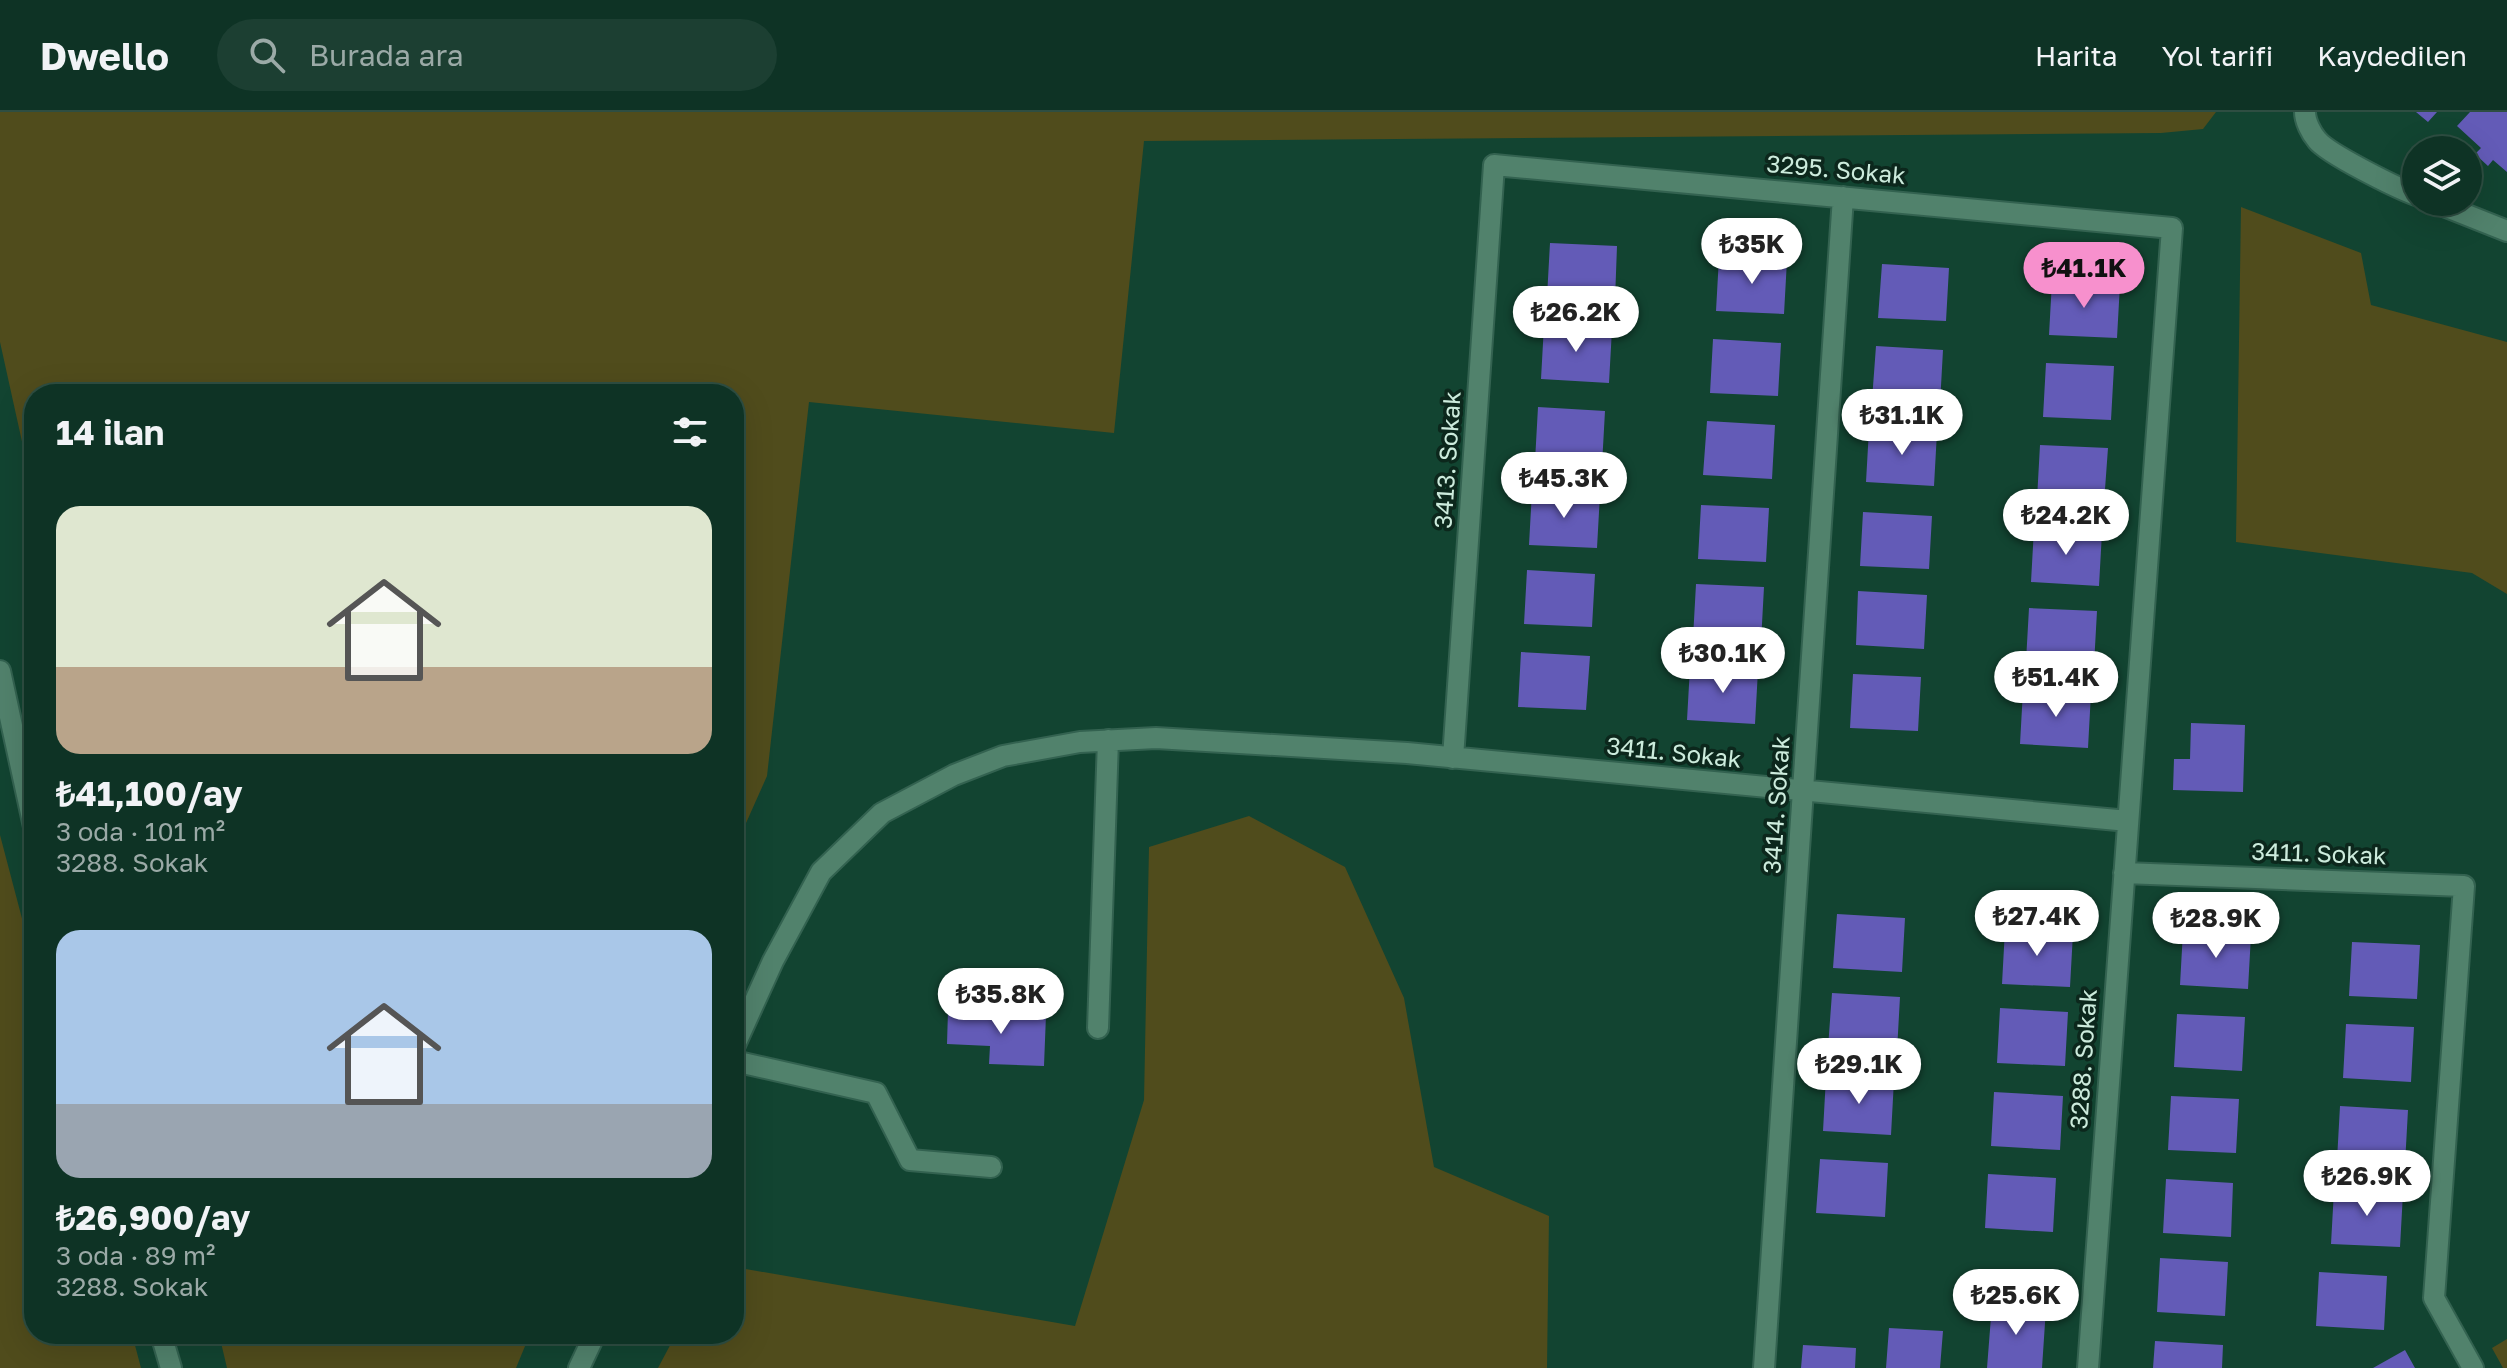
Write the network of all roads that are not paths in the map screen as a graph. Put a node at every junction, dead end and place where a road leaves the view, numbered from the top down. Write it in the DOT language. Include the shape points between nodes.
graph roads {
  1 [pos="2305,112"];
  2 [pos="1494,165"];
  3 [pos="2402,189"];
  4 [pos="1843,197"];
  5 [pos="2469,216"];
  6 [pos="2172,228"];
  7 [pos="2507,231"];
  8 [pos="0,671"];
  9 [pos="1108,740"];
  10 [pos="1453,758"];
  11 [pos="24,781"];
  12 [pos="1804,792"];
  13 [pos="2128,821"];
  14 [pos="2124,873"];
  15 [pos="744,1025"];
  16 [pos="1098,1028"];
  17 [pos="744,1063"];
  18 [pos="991,1167"];
  19 [pos="164,1344"];
  20 [pos="590,1344"];
  21 [pos="171,1368"];
  22 [pos="579,1368"];
  23 [pos="1764,1368"];
  24 [pos="2088,1368"];
  25 [pos="2473,1368"];
  1 -- 3 [label="street" via="2318,142"];
  2 -- 4 [label="street, 3295. Sokak"];
  2 -- 10 [label="street, 3413. Sokak"];
  4 -- 6 [label="street, 3295. Sokak"];
  4 -- 12 [label="street, 3414. Sokak"];
  5 -- 7 [label="street"];
  6 -- 13 [label="street, 3288. Sokak"];
  8 -- 11 [label="street"];
  9 -- 10 [label="street, 3411. Sokak" via="1156,738"];
  9 -- 15 [label="street, 3411. Sokak" via="1003,756 882,813 821,872"];
  9 -- 16 [label="street"];
  10 -- 12 [label="street, 3411. Sokak"];
  12 -- 13 [label="street, 3411. Sokak"];
  12 -- 23 [label="street, 3414. Sokak"];
  13 -- 14 [label="street, 3288. Sokak"];
  14 -- 24 [label="street, 3288. Sokak"];
  14 -- 25 [label="street, 3411. Sokak" via="2464,886 2434,1298"];
  17 -- 18 [label="street" via="876,1093 910,1160"];
  19 -- 21 [label="street"];
  20 -- 22 [label="street"];
}
